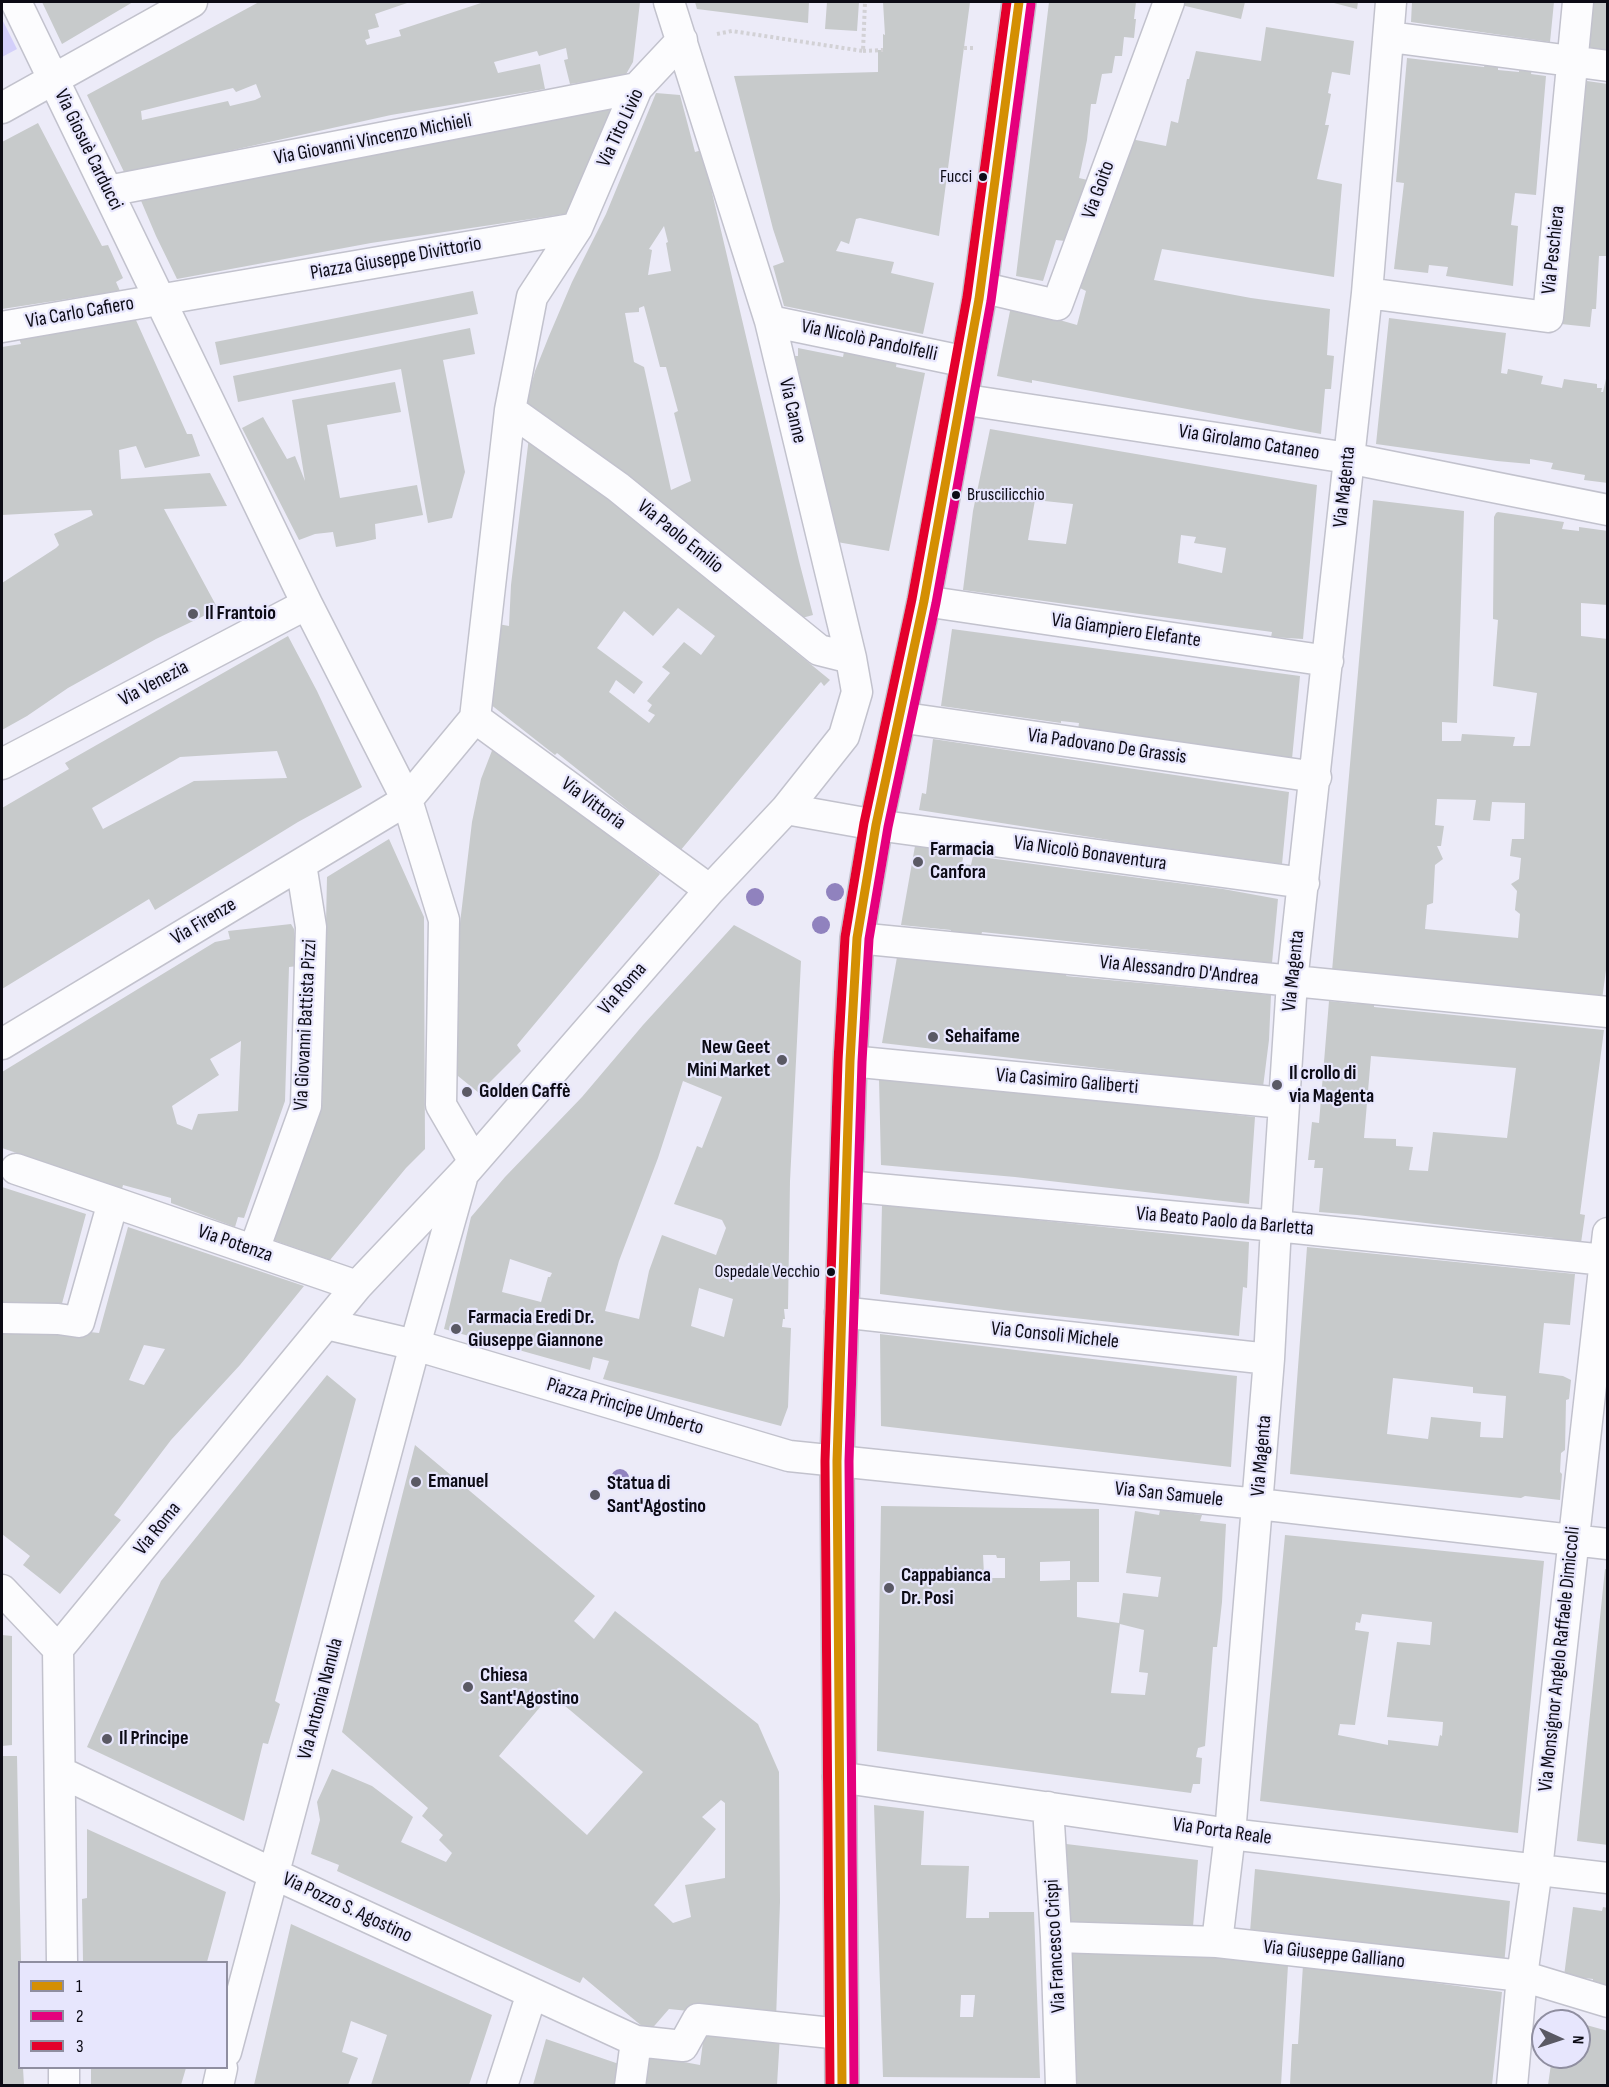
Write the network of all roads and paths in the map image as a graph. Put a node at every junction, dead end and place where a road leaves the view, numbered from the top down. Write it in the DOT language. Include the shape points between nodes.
graph roads {
  1 [pos="16,2"];
  2 [pos="189,2"];
  3 [pos="669,2"];
  4 [pos="865,2"];
  5 [pos="1019,2"];
  6 [pos="1169,2"];
  7 [pos="1391,2"];
  8 [pos="1578,2"];
  9 [pos="1390,37"];
  10 [pos="682,40"];
  11 [pos="883,50"];
  12 [pos="863,51"];
  13 [pos="1573,60"];
  14 [pos="1608,66"];
  15 [pos="54,79"];
  16 [pos="637,88"];
  17 [pos="2,108"];
  18 [pos="108,191"];
  19 [pos="577,228"];
  20 [pos="980,287"];
  21 [pos="1367,292"];
  22 [pos="159,300"];
  23 [pos="770,321"];
  24 [pos="2,327"];
  25 [pos="967,362"];
  26 [pos="960,399"];
  27 [pos="510,410"];
  28 [pos="1348,458"];
  29 [pos="1608,510"];
  30 [pos="924,601"];
  31 [pos="308,604"];
  32 [pos="851,658"];
  33 [pos="1328,661"];
  34 [pos="898,717"];
  35 [pos="475,718"];
  36 [pos="2,764"];
  37 [pos="1316,777"];
  38 [pos="407,800"];
  39 [pos="786,809"];
  40 [pos="876,825"];
  41 [pos="301,864"];
  42 [pos="1304,883"];
  43 [pos="710,890"];
  44 [pos="857,938"];
  45 [pos="1292,982"];
  46 [pos="1608,1012"];
  47 [pos="2,1044"];
  48 [pos="850,1061"];
  49 [pos="1283,1103"];
  50 [pos="468,1166"];
  51 [pos="16,1169"];
  52 [pos="846,1186"];
  53 [pos="113,1202"];
  54 [pos="1276,1226"];
  55 [pos="1606,1247"];
  56 [pos="254,1250"];
  57 [pos="357,1286"];
  58 [pos="840,1312"];
  59 [pos="2,1318"];
  60 [pos="326,1324"];
  61 [pos="415,1345"];
  62 [pos="1269,1359"];
  63 [pos="837,1461"];
  64 [pos="1258,1504"];
  65 [pos="1572,1540"];
  66 [pos="1608,1544"];
  67 [pos="2,1590"];
  68 [pos="58,1649"];
  69 [pos="60,1772"];
  70 [pos="838,1777"];
  71 [pos="1048,1807"];
  72 [pos="1230,1834"];
  73 [pos="1537,1869"];
  74 [pos="274,1874"];
  75 [pos="1608,1878"];
  76 [pos="1056,1937"];
  77 [pos="1217,1942"];
  78 [pos="62,1961"];
  79 [pos="1522,1976"];
  80 [pos="532,1993"];
  81 [pos="1608,2002"];
  82 [pos="841,2034"];
  83 [pos="636,2041"];
  84 [pos="228,2045"];
  85 [pos="64,2069"];
  86 [pos="222,2069"];
  87 [pos="64,2085"];
  88 [pos="218,2085"];
  89 [pos="502,2085"];
  90 [pos="630,2085"];
  91 [pos="842,2085"];
  92 [pos="1061,2085"];
  93 [pos="1512,2085"];
  1 -- 15 [label="street, Via Giosuè Carducci"];
  2 -- 15 [label="street"];
  3 -- 10 [label="street, Via Canne"];
  4 -- 12 [label="path"];
  5 -- 20 [label="street"];
  6 -- 20 [label="street, Via Goito" via="1057,305"];
  7 -- 9 [label="street, Via Magenta"];
  8 -- 13 [label="street, Via Peschiera"];
  9 -- 13 [label="street"];
  9 -- 21 [label="street, Via Magenta"];
  10 -- 12 [label="path" via="732,31"];
  10 -- 16 [label="street, Via Tito Livio"];
  10 -- 23 [label="street, Via Canne"];
  11 -- 12 [label="path"];
  13 -- 14 [label="street"];
  13 -- 21 [label="street, Via Peschiera" via="1548,317"];
  15 -- 17 [label="street"];
  15 -- 18 [label="street, Via Giosuè Carducci"];
  16 -- 18 [label="street, Via Giovanni Vincenzo Michieli"];
  16 -- 19 [label="street, Via Tito Livio"];
  18 -- 22 [label="street, Via Giosuè Carducci"];
  19 -- 22 [label="street, Piazza Giuseppe Divittorio"];
  19 -- 27 [label="street" via="532,297"];
  20 -- 25 [label="street"];
  21 -- 28 [label="street, Via Magenta"];
  22 -- 24 [label="street, Via Carlo Cafiero"];
  22 -- 31 [label="street"];
  23 -- 25 [label="street, Via Nicolò Pandolfelli"];
  23 -- 32 [label="street, Via Canne"];
  25 -- 26 [label="street"];
  26 -- 28 [label="street, Via Girolamo Cataneo"];
  26 -- 30 [label="street"];
  27 -- 32 [label="street, Via Paolo Emilio" via="618,488 819,650"];
  27 -- 35 [label="street"];
  28 -- 29 [label="street, Via Girolamo Cataneo"];
  28 -- 33 [label="street, Via Magenta"];
  30 -- 33 [label="street, Via Giampiero Elefante"];
  30 -- 34 [label="street"];
  31 -- 36 [label="street, Via Venezia"];
  31 -- 38 [label="street"];
  32 -- 39 [label="street, Via Canne" via="857,692 844,736"];
  33 -- 37 [label="street, Via Magenta"];
  34 -- 37 [label="street, Via Padovano De Grassis"];
  34 -- 40 [label="street"];
  35 -- 38 [label="street"];
  35 -- 43 [label="street, Via Vittoria"];
  37 -- 42 [label="street, Via Magenta"];
  38 -- 41 [label="street, Via Firenze"];
  38 -- 50 [label="street" via="444,920 441,1105"];
  39 -- 40 [label="street, Via Nicolò Bonaventura"];
  39 -- 43 [label="street, Via Roma"];
  40 -- 42 [label="street, Via Nicolò Bonaventura"];
  40 -- 44 [label="street"];
  41 -- 47 [label="street, Via Firenze"];
  41 -- 56 [label="street, Via Giovanni Battista Pizzi" via="311,927 306,1106"];
  42 -- 45 [label="street, Via Magenta"];
  43 -- 50 [label="street, Via Roma"];
  44 -- 45 [label="street, Via Alessandro D'Andrea"];
  44 -- 48 [label="street"];
  45 -- 46 [label="street, Via Alessandro D'Andrea"];
  45 -- 49 [label="street, Via Magenta"];
  48 -- 49 [label="street, Via Casimiro Galiberti"];
  48 -- 52 [label="street"];
  49 -- 54 [label="street, Via Magenta"];
  50 -- 57 [label="street, Via Roma"];
  50 -- 61 [label="street, Via Roma"];
  51 -- 53 [label="street, Via Potenza"];
  52 -- 54 [label="street, Via Beato Paolo da Barletta"];
  52 -- 58 [label="street"];
  53 -- 56 [label="street, Via Potenza"];
  53 -- 59 [label="street" via="79,1322"];
  54 -- 55 [label="street, Via Beato Paolo da Barletta"];
  54 -- 62 [label="street, Via Magenta"];
  55 -- 65 [label="street, Via Monsignor Angelo Raffaele Dimiccoli"];
  56 -- 57 [label="street, Via Potenza"];
  57 -- 60 [label="street, Via Roma"];
  58 -- 62 [label="street, Via Consoli Michele"];
  58 -- 63 [label="street"];
  60 -- 61 [label="street, Piazza Principe Umberto"];
  60 -- 68 [label="street, Via Roma"];
  61 -- 63 [label="street, Piazza Principe Umberto" via="789,1456"];
  61 -- 74 [label="street, Via Antonia Nanula"];
  62 -- 64 [label="street, Via Magenta"];
  63 -- 64 [label="street, Via San Samuele"];
  63 -- 70 [label="street"];
  64 -- 65 [label="street, Via San Samuele"];
  64 -- 72 [label="street, Via Magenta"];
  65 -- 66 [label="street, Via San Samuele"];
  65 -- 73 [label="street, Via Monsignor Angelo Raffaele Dimiccoli"];
  67 -- 68 [label="street"];
  68 -- 69 [label="street"];
  69 -- 74 [label="street, Via Pozzo S. Agostino"];
  69 -- 78 [label="street"];
  70 -- 71 [label="street, Via Porta Reale"];
  70 -- 82 [label="street"];
  71 -- 72 [label="street, Via Porta Reale"];
  71 -- 76 [label="street, Via Francesco Crispi"];
  72 -- 73 [label="street, Via Porta Reale"];
  72 -- 77 [label="street, Via Magenta"];
  73 -- 75 [label="street, Via Porta Reale"];
  73 -- 79 [label="street, Via Monsignor Angelo Raffaele Dimiccoli"];
  74 -- 80 [label="street, Via Pozzo S. Agostino"];
  74 -- 84 [label="street, Via Antonia Nanula"];
  76 -- 77 [label="street, Via Giuseppe Galliano"];
  76 -- 92 [label="street, Via Francesco Crispi"];
  77 -- 79 [label="street, Via Giuseppe Galliano"];
  79 -- 81 [label="street, Via Giuseppe Galliano"];
  79 -- 93 [label="street, Via Monsignor Angelo Raffaele Dimiccoli"];
  80 -- 83 [label="street, Via Pozzo S. Agostino"];
  80 -- 89 [label="street"];
  82 -- 83 [label="street, Via Pozzo S. Agostino" via="698,2019 683,2046"];
  82 -- 91 [label="street"];
  83 -- 90 [label="street"];
  85 -- 87 [label="street"];
  86 -- 88 [label="street"];
}
